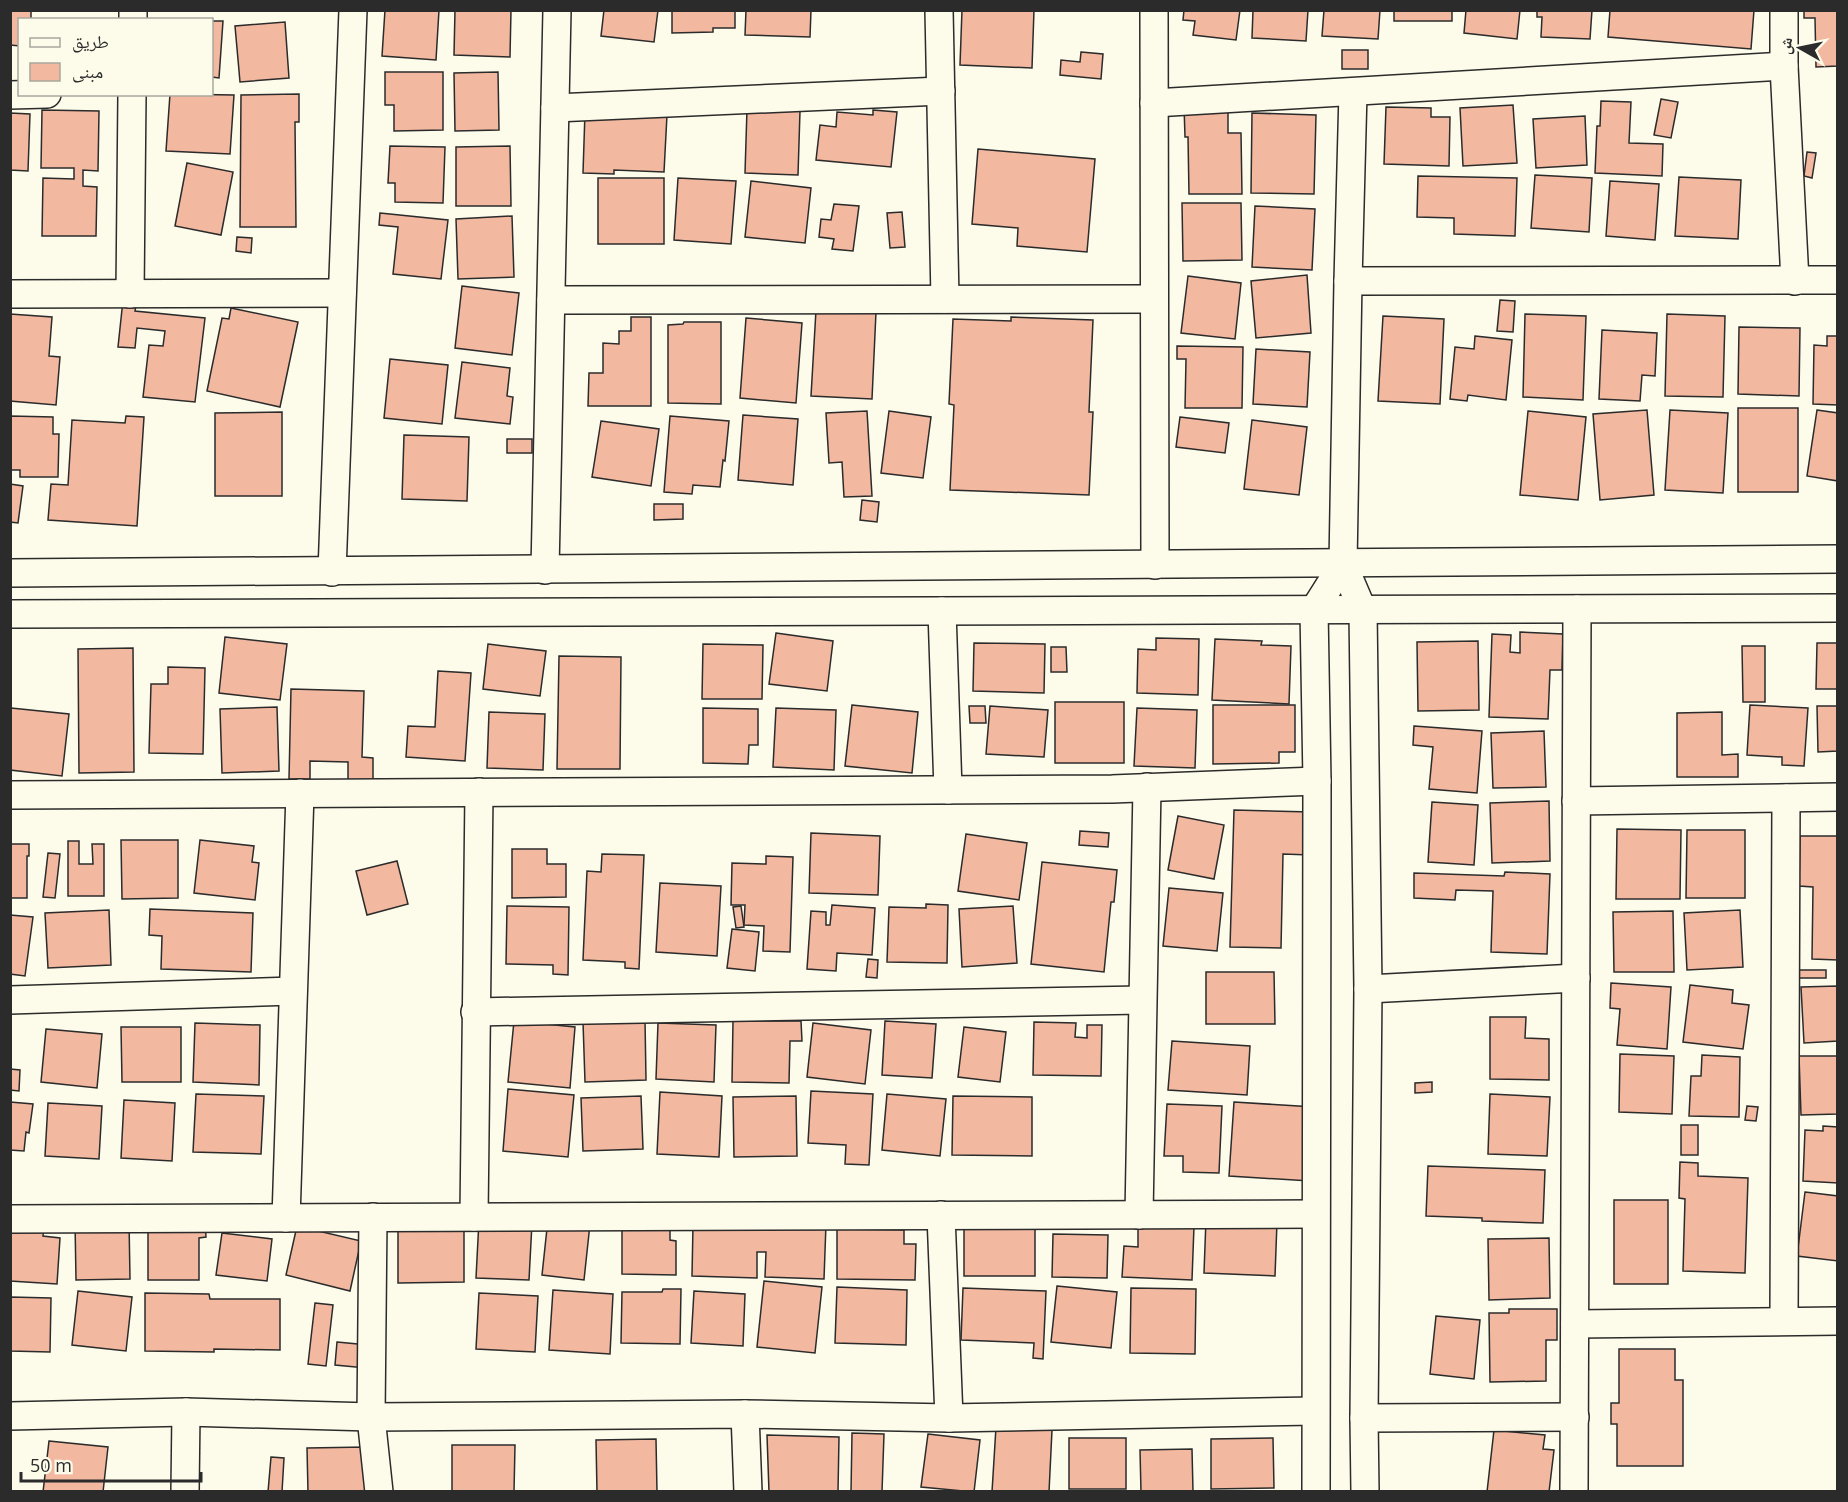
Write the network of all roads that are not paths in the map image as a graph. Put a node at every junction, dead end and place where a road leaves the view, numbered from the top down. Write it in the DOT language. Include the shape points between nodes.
graph roads {
  1 [pos="353,10"];
  2 [pos="557,10"];
  3 [pos="939,10"];
  4 [pos="1154,10"];
  5 [pos="1784,10"];
  6 [pos="1784,66"];
  7 [pos="941,91"];
  8 [pos="1353,92"];
  9 [pos="132,96"];
  10 [pos="1154,103"];
  11 [pos="555,108"];
  12 [pos="1838,280"];
  13 [pos="1348,281"];
  14 [pos="1795,281"];
  15 [pos="342,293"];
  16 [pos="10,294"];
  17 [pos="130,294"];
  18 [pos="945,299"];
  19 [pos="1155,299"];
  20 [pos="551,300"];
  21 [pos="1838,560"];
  22 [pos="1343,564"];
  23 [pos="1155,565"];
  24 [pos="545,570"];
  25 [pos="332,572"];
  26 [pos="10,573"];
  27 [pos="1576,609"];
  28 [pos="1838,609"];
  29 [pos="1314,610"];
  30 [pos="942,611"];
  31 [pos="1363,611"];
  32 [pos="10,614"];
  33 [pos="1317,781"];
  34 [pos="1147,787"];
  35 [pos="948,790"];
  36 [pos="479,792"];
  37 [pos="300,793"];
  38 [pos="10,795"];
  39 [pos="1838,797"];
  40 [pos="1786,798"];
  41 [pos="1576,801"];
  42 [pos="1576,978"];
  43 [pos="1368,989"];
  44 [pos="293,991"];
  45 [pos="10,1000"];
  46 [pos="1142,1000"];
  47 [pos="475,1012"];
  48 [pos="1315,1214"];
  49 [pos="941,1215"];
  50 [pos="1139,1215"];
  51 [pos="373,1217"];
  52 [pos="474,1217"];
  53 [pos="286,1218"];
  54 [pos="10,1219"];
  55 [pos="1838,1320"];
  56 [pos="1784,1321"];
  57 [pos="1575,1324"];
  58 [pos="186,1412"];
  59 [pos="1316,1412"];
  60 [pos="745,1414"];
  61 [pos="10,1416"];
  62 [pos="371,1417"];
  63 [pos="1575,1417"];
  64 [pos="950,1418"];
  65 [pos="1364,1418"];
  66 [pos="186,1491"];
  67 [pos="379,1491"];
  68 [pos="748,1491"];
  69 [pos="1316,1491"];
  70 [pos="1365,1491"];
  71 [pos="1574,1491"];
  1 -- 15 [label="street"];
  2 -- 11 [label="street"];
  3 -- 7 [label="street"];
  4 -- 10 [label="street"];
  5 -- 6 [label="street"];
  6 -- 8 [label="street"];
  6 -- 14 [label="street"];
  7 -- 11 [label="street"];
  7 -- 18 [label="street"];
  8 -- 10 [label="street"];
  8 -- 13 [label="street"];
  9 -- 17 [label="street"];
  10 -- 19 [label="street"];
  11 -- 20 [label="street"];
  12 -- 14 [label="street"];
  13 -- 14 [label="street"];
  13 -- 22 [label="street"];
  15 -- 17 [label="street"];
  15 -- 25 [label="street"];
  16 -- 17 [label="street"];
  18 -- 19 [label="street"];
  18 -- 20 [label="street"];
  19 -- 23 [label="street"];
  20 -- 24 [label="street"];
  21 -- 22 [label="street"];
  22 -- 23 [label="street"];
  22 -- 29 [label="street"];
  22 -- 31 [label="street"];
  23 -- 24 [label="street"];
  24 -- 25 [label="street"];
  25 -- 26 [label="street"];
  27 -- 28 [label="street"];
  27 -- 31 [label="street"];
  27 -- 41 [label="street"];
  29 -- 30 [label="street"];
  29 -- 31 [label="street"];
  29 -- 33 [label="street"];
  30 -- 32 [label="street"];
  30 -- 35 [label="street"];
  31 -- 43 [label="street"];
  33 -- 34 [label="street"];
  33 -- 48 [label="street"];
  34 -- 35 [label="street"];
  34 -- 46 [label="street"];
  35 -- 36 [label="street"];
  36 -- 37 [label="street"];
  36 -- 47 [label="street"];
  37 -- 38 [label="street"];
  37 -- 44 [label="street"];
  39 -- 40 [label="street"];
  40 -- 41 [label="street"];
  40 -- 56 [label="street"];
  41 -- 42 [label="street"];
  42 -- 43 [label="street"];
  42 -- 57 [label="street"];
  43 -- 65 [label="street"];
  44 -- 45 [label="street"];
  44 -- 53 [label="street"];
  46 -- 47 [label="street"];
  46 -- 50 [label="street"];
  47 -- 52 [label="street"];
  48 -- 50 [label="street"];
  48 -- 59 [label="street"];
  49 -- 50 [label="street"];
  49 -- 52 [label="street"];
  49 -- 64 [label="street"];
  51 -- 52 [label="street"];
  51 -- 53 [label="street"];
  51 -- 62 [label="street"];
  53 -- 54 [label="street"];
  55 -- 56 [label="street"];
  56 -- 57 [label="street"];
  57 -- 63 [label="street"];
  58 -- 61 [label="street"];
  58 -- 62 [label="street"];
  58 -- 66 [label="street"];
  59 -- 64 [label="street"];
  59 -- 69 [label="street"];
  60 -- 62 [label="street"];
  60 -- 64 [label="street"];
  60 -- 68 [label="street"];
  62 -- 67 [label="street"];
  63 -- 65 [label="street"];
  63 -- 71 [label="street"];
  65 -- 70 [label="street"];
}
